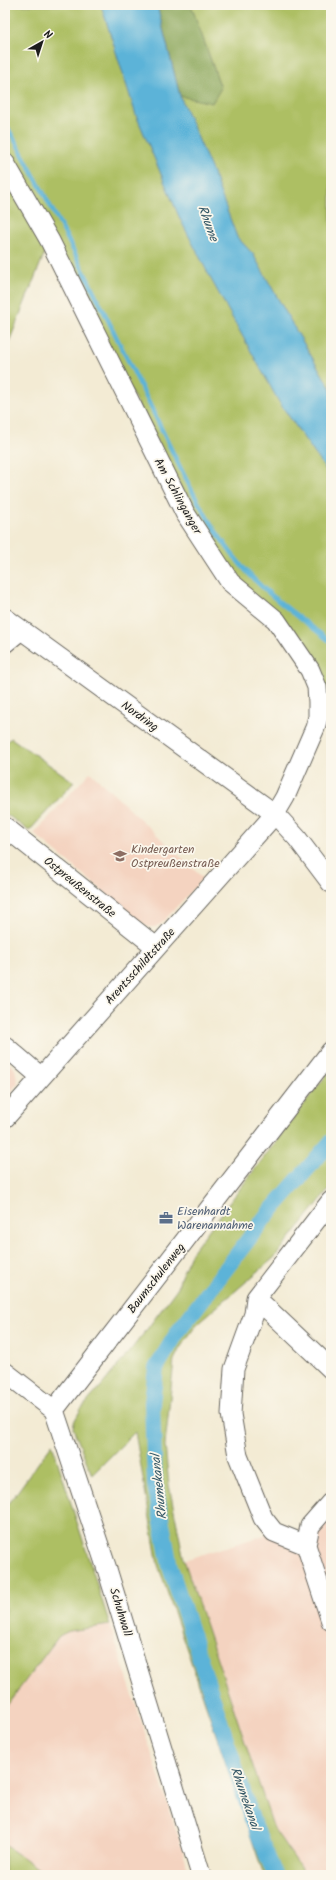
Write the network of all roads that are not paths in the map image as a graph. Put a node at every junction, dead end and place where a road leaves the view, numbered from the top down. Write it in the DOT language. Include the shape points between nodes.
graph roads {
  1 [pos="5,163"];
  2 [pos="5,618"];
  3 [pos="21,630"];
  4 [pos="5,643"];
  5 [pos="275,814"];
  6 [pos="5,827"];
  7 [pos="331,883"];
  8 [pos="156,947"];
  9 [pos="5,1046"];
  10 [pos="331,1052"];
  11 [pos="41,1077"];
  12 [pos="5,1118"];
  13 [pos="331,1201"];
  14 [pos="256,1298"];
  15 [pos="331,1370"];
  16 [pos="5,1372"];
  17 [pos="54,1410"];
  18 [pos="331,1502"];
  19 [pos="306,1544"];
  20 [pos="331,1621"];
  21 [pos="201,1875"];
  1 -- 5 [label="street, Am Schlinganger" via="50,242 185,513 230,582 276,620 310,670 316,687 318,717 286,797"];
  2 -- 3 [label="street, Nordring"];
  3 -- 4 [label="street"];
  3 -- 5 [label="street, Nordring"];
  5 -- 7 [label="street, Nordring"];
  5 -- 8 [label="street, Arentsschildtstraße"];
  6 -- 8 [label="street, Ostpreußenstraße"];
  8 -- 11 [label="street, Arentsschildtstraße"];
  9 -- 11 [label="street"];
  10 -- 17 [label="street, Baumschulenweg"];
  11 -- 12 [label="street, Arentsschildtstraße"];
  13 -- 14 [label="street"];
  14 -- 15 [label="street"];
  14 -- 19 [label="street" via="254,1314 234,1369 231,1414 238,1456 264,1518 274,1532"];
  16 -- 17 [label="street"];
  17 -- 21 [label="street, Schuhwall" via="112,1584"];
  18 -- 19 [label="street" via="310,1526"];
  19 -- 20 [label="street"];
}
